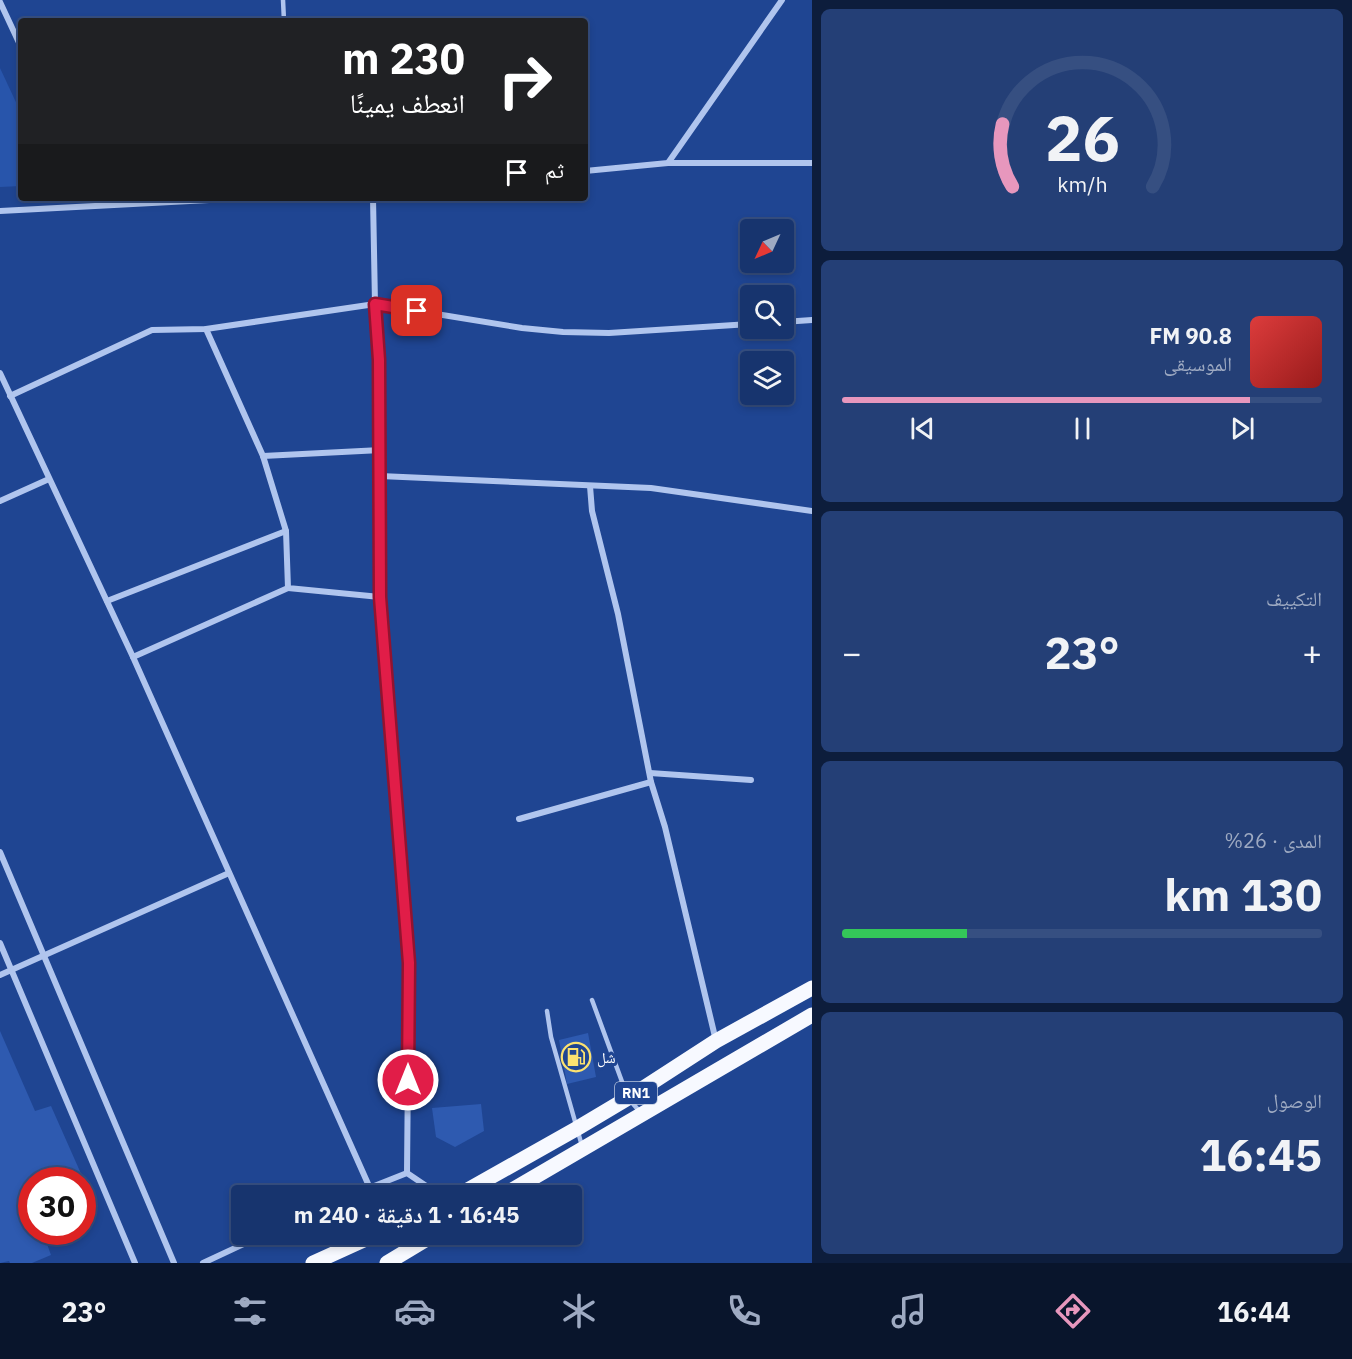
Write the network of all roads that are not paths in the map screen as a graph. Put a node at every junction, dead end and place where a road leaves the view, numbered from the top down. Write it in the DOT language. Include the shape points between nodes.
graph roads {
  1 [pos="283,0"];
  2 [pos="782,0"];
  3 [pos="0,2"];
  4 [pos="284,18"];
  5 [pos="18,41"];
  6 [pos="668,163"];
  7 [pos="812,163"];
  8 [pos="588,171"];
  9 [pos="93,201"];
  10 [pos="197,201"];
  11 [pos="373,201"];
  12 [pos="96,207"];
  13 [pos="0,212"];
  14 [pos="375,304"];
  15 [pos="812,320"];
  16 [pos="794,321"];
  17 [pos="740,325"];
  18 [pos="206,329"];
  19 [pos="0,373"];
  20 [pos="10,396"];
  21 [pos="381,450"];
  22 [pos="263,456"];
  23 [pos="380,476"];
  24 [pos="49,479"];
  25 [pos="590,486"];
  26 [pos="0,501"];
  27 [pos="812,511"];
  28 [pos="286,531"];
  29 [pos="288,588"];
  30 [pos="380,597"];
  31 [pos="107,601"];
  32 [pos="133,657"];
  33 [pos="650,773"];
  34 [pos="751,780"];
  35 [pos="651,783"];
  36 [pos="519,819"];
  37 [pos="0,852"];
  38 [pos="229,873"];
  39 [pos="0,943"];
  40 [pos="45,955"];
  41 [pos="11,969"];
  42 [pos="0,975"];
  43 [pos="812,988"];
  44 [pos="592,1000"];
  45 [pos="547,1011"];
  46 [pos="812,1015"];
  47 [pos="716,1041"];
  48 [pos="628,1098"];
  49 [pos="642,1115"];
  50 [pos="576,1129"];
  51 [pos="583,1149"];
  52 [pos="407,1173"];
  53 [pos="369,1185"];
  54 [pos="372,1185"];
  55 [pos="425,1185"];
  56 [pos="477,1185"];
  57 [pos="521,1185"];
  58 [pos="241,1245"];
  59 [pos="353,1245"];
  60 [pos="417,1245"];
  61 [pos="135,1263"];
  62 [pos="174,1263"];
  63 [pos="203,1263"];
  64 [pos="313,1263"];
  65 [pos="387,1263"];
  1 -- 4 [label="lane"];
  2 -- 6 [label="street"];
  3 -- 5 [label="street"];
  6 -- 7 [label="street"];
  6 -- 8 [label="street"];
  9 -- 12 [label="street"];
  10 -- 12 [label="street"];
  11 -- 14 [label="street"];
  12 -- 13 [label="street"];
  14 -- 17 [label="street" via="563,332"];
  14 -- 18 [label="street"];
  14 -- 21 [label="street"];
  15 -- 16 [label="street"];
  18 -- 20 [label="street" via="161,328 144,333"];
  18 -- 22 [label="street"];
  19 -- 20 [label="street"];
  20 -- 24 [label="street"];
  21 -- 22 [label="street"];
  21 -- 23 [label="street"];
  22 -- 28 [label="street"];
  23 -- 25 [label="street"];
  23 -- 30 [label="street"];
  24 -- 26 [label="street"];
  24 -- 31 [label="street"];
  25 -- 27 [label="street" via="651,488"];
  25 -- 33 [label="street" via="592,511 618,614"];
  28 -- 29 [label="street"];
  28 -- 31 [label="street"];
  29 -- 30 [label="street"];
  29 -- 32 [label="street"];
  30 -- 52 [label="street" via="409,963"];
  31 -- 32 [label="street"];
  32 -- 38 [label="street"];
  33 -- 34 [label="street"];
  33 -- 35 [label="street"];
  35 -- 36 [label="street"];
  35 -- 47 [label="street"];
  37 -- 40 [label="street"];
  38 -- 40 [label="street"];
  38 -- 53 [label="street"];
  39 -- 41 [label="street"];
  40 -- 41 [label="street"];
  40 -- 62 [label="street"];
  41 -- 42 [label="street"];
  41 -- 61 [label="street"];
  43 -- 47 [label="main road, RN1"];
  44 -- 48 [label="lane"];
  45 -- 50 [label="lane"];
  46 -- 49 [label="main road, RN1"];
  47 -- 48 [label="main road, RN1"];
  48 -- 49 [label="lane"];
  48 -- 50 [label="main road, RN1"];
  49 -- 51 [label="main road, RN1"];
  50 -- 51 [label="lane"];
  50 -- 56 [label="main road, RN1"];
  51 -- 57 [label="main road, RN1"];
  52 -- 54 [label="street"];
  52 -- 55 [label="street"];
  58 -- 63 [label="street"];
  59 -- 64 [label="main road"];
  60 -- 65 [label="main road"];
}
